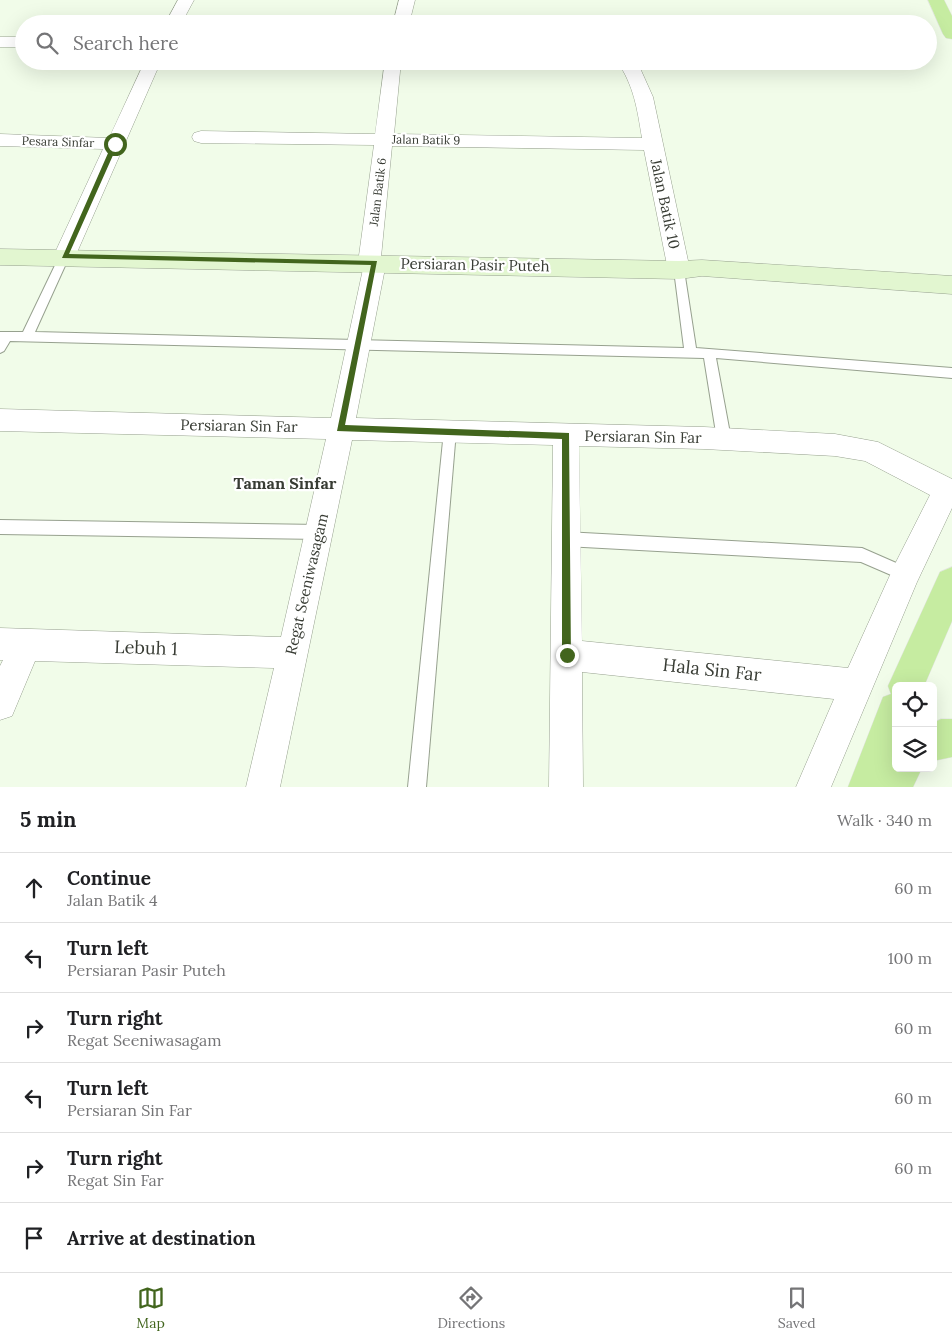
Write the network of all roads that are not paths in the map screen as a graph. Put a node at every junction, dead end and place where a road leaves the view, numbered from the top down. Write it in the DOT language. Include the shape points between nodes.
graph roads {
  1 [pos="186,0"];
  2 [pos="407,0"];
  3 [pos="936,0"];
  4 [pos="178,15"];
  5 [pos="403,15"];
  6 [pos="952,34"];
  7 [pos="0,42"];
  8 [pos="15,42"];
  9 [pos="149,70"];
  10 [pos="392,70"];
  11 [pos="633,70"];
  12 [pos="201,137"];
  13 [pos="384,139"];
  14 [pos="0,140"];
  15 [pos="115,144"];
  16 [pos="652,144"];
  17 [pos="0,257"];
  18 [pos="64,257"];
  19 [pos="372,263"];
  20 [pos="679,270"];
  21 [pos="952,285"];
  22 [pos="952,297"];
  23 [pos="3,336"];
  24 [pos="27,336"];
  25 [pos="358,343"];
  26 [pos="0,348"];
  27 [pos="691,353"];
  28 [pos="709,353"];
  29 [pos="952,373"];
  30 [pos="0,420"];
  31 [pos="340,428"];
  32 [pos="450,432"];
  33 [pos="566,435"];
  34 [pos="724,439"];
  35 [pos="950,484"];
  36 [pos="0,527"];
  37 [pos="320,532"];
  38 [pos="565,538"];
  39 [pos="905,574"];
  40 [pos="952,583"];
  41 [pos="13,644"];
  42 [pos="292,653"];
  43 [pos="567,655"];
  44 [pos="908,682"];
  45 [pos="857,685"];
  46 [pos="0,704"];
  47 [pos="892,721"];
  48 [pos="952,738"];
  49 [pos="937,740"];
  50 [pos="900,772"];
  51 [pos="263,787"];
  52 [pos="417,787"];
  53 [pos="566,787"];
  54 [pos="813,787"];
  55 [pos="867,787"];
  56 [pos="890,787"];
  1 -- 4 [label="street"];
  2 -- 5 [label="street"];
  3 -- 6 [label="main road"];
  7 -- 8 [label="street"];
  9 -- 15 [label="street"];
  10 -- 13 [label="street, Jalan Batik 6"];
  11 -- 16 [label="street, Jalan Batik 10" via="644,97"];
  12 -- 13 [label="street, Jalan Batik 9"];
  13 -- 16 [label="street, Jalan Batik 9"];
  13 -- 19 [label="street, Jalan Batik 6"];
  14 -- 15 [label="street, Pesara Sinfar"];
  15 -- 18 [label="street"];
  16 -- 20 [label="street, Jalan Batik 10"];
  17 -- 18 [label="street, Persiaran Pasir Puteh"];
  18 -- 19 [label="street, Persiaran Pasir Puteh"];
  18 -- 24 [label="lane"];
  19 -- 20 [label="street, Persiaran Pasir Puteh"];
  19 -- 25 [label="street, Regat Seeniwasagam"];
  20 -- 21 [label="street, Persiaran Pasir Puteh" via="702,268"];
  20 -- 22 [label="street, Persiaran Pasir Puteh" via="703,275"];
  20 -- 27 [label="lane, Jalan Batik 10"];
  23 -- 24 [label="lane"];
  23 -- 26 [label="lane"];
  24 -- 25 [label="lane"];
  25 -- 27 [label="lane"];
  25 -- 31 [label="street, Regat Seeniwasagam"];
  27 -- 28 [label="lane"];
  28 -- 29 [label="lane"];
  28 -- 34 [label="lane"];
  30 -- 31 [label="street, Persiaran Sin Far"];
  31 -- 32 [label="street, Persiaran Sin Far"];
  31 -- 37 [label="street, Regat Seeniwasagam"];
  32 -- 33 [label="street, Persiaran Sin Far"];
  32 -- 52 [label="lane"];
  33 -- 34 [label="street, Persiaran Sin Far"];
  33 -- 38 [label="street"];
  34 -- 35 [label="street, Persiaran Sin Far" via="869,450"];
  35 -- 39 [label="street"];
  36 -- 37 [label="lane"];
  37 -- 42 [label="street, Regat Seeniwasagam"];
  38 -- 39 [label="lane" via="862,555"];
  38 -- 43 [label="street"];
  39 -- 45 [label="street"];
  40 -- 44 [label="main road"];
  41 -- 42 [label="street, Lebuh 1"];
  41 -- 46 [label="street"];
  42 -- 51 [label="street, Regat Seeniwasagam"];
  43 -- 45 [label="street, Hala Sin Far"];
  43 -- 53 [label="street"];
  45 -- 54 [label="street"];
  47 -- 55 [label="main road"];
  48 -- 49 [label="main road"];
  50 -- 56 [label="main road"];
}
